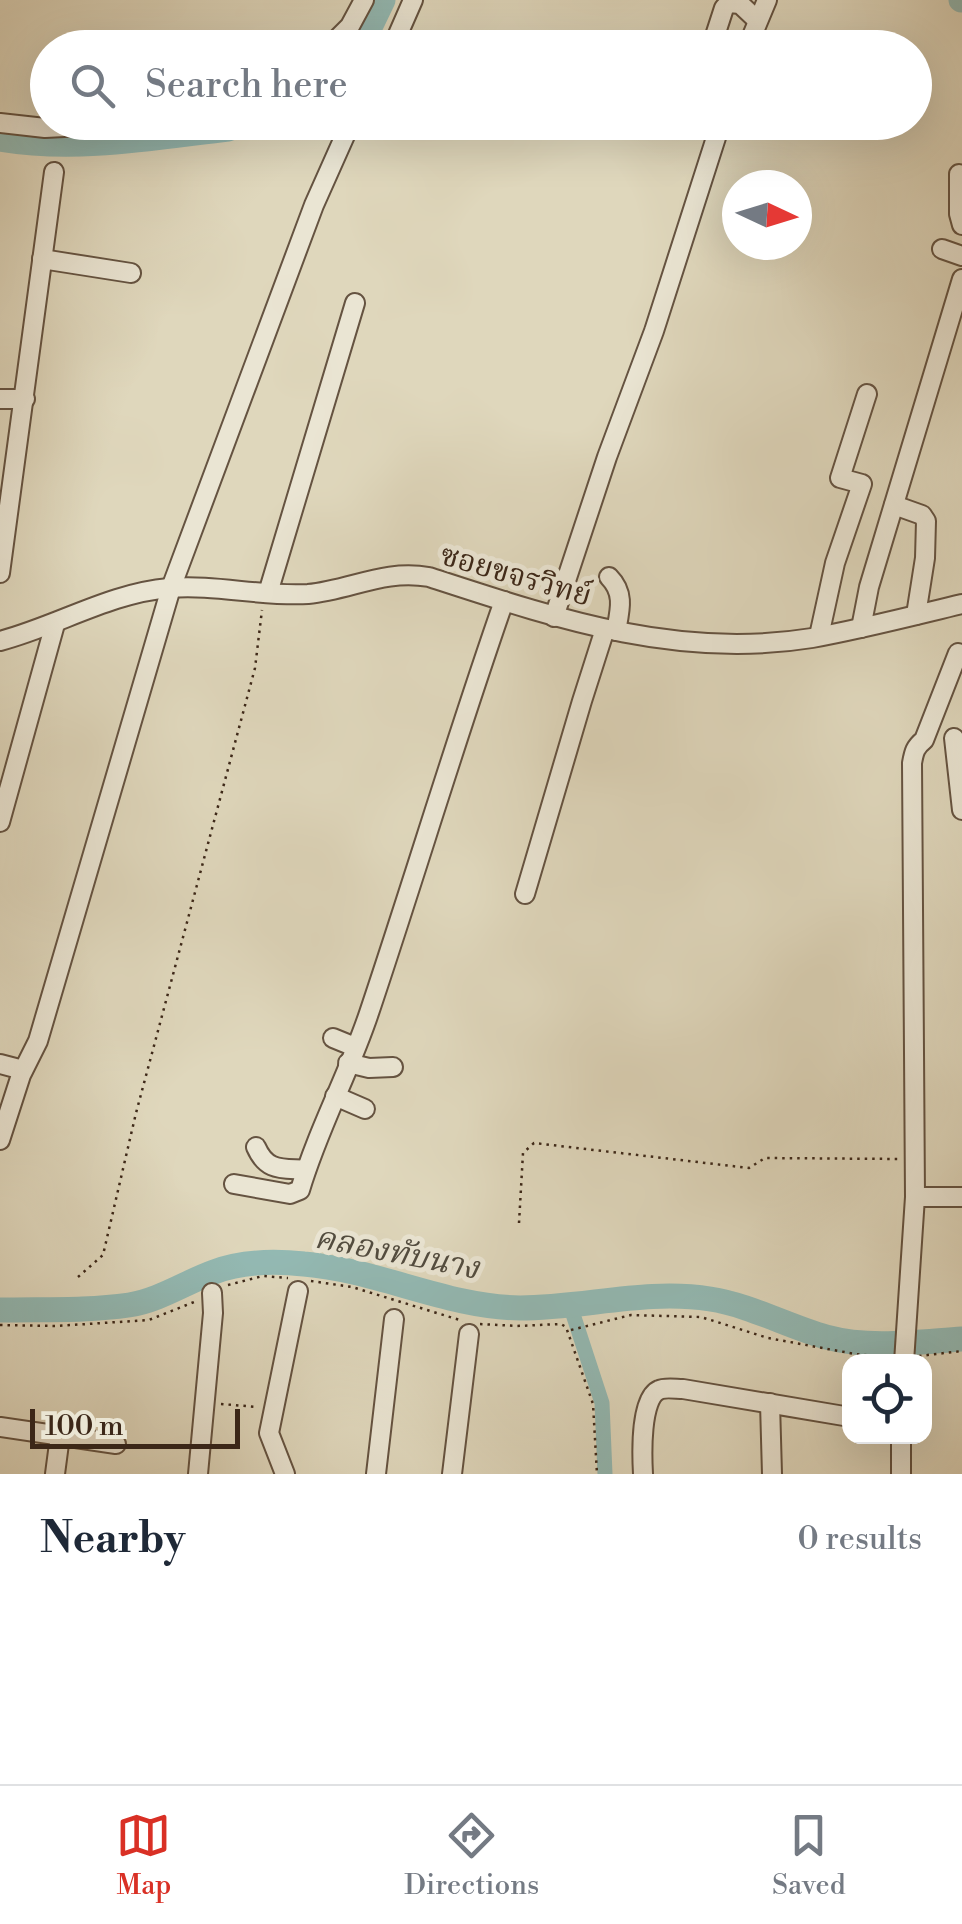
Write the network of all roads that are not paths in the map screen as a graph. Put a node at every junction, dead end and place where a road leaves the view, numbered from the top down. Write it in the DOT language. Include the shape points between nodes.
graph roads {
  1 [pos="364,0"];
  2 [pos="413,0"];
  3 [pos="768,0"];
  4 [pos="757,20"];
  5 [pos="346,30"];
  6 [pos="400,30"];
  7 [pos="717,30"];
  8 [pos="753,30"];
  9 [pos="0,123"];
  10 [pos="30,126"];
  11 [pos="343,140"];
  12 [pos="715,140"];
  13 [pos="54,172"];
  14 [pos="959,174"];
  15 [pos="962,226"];
  16 [pos="942,249"];
  17 [pos="962,256"];
  18 [pos="42,259"];
  19 [pos="131,273"];
  20 [pos="962,279"];
  21 [pos="355,303"];
  22 [pos="867,394"];
  23 [pos="0,399"];
  24 [pos="24,399"];
  25 [pos="894,505"];
  26 [pos="0,574"];
  27 [pos="609,576"];
  28 [pos="171,588"];
  29 [pos="266,593"];
  30 [pos="504,601"];
  31 [pos="962,604"];
  32 [pos="916,615"];
  33 [pos="554,617"];
  34 [pos="55,624"];
  35 [pos="861,628"];
  36 [pos="610,630"];
  37 [pos="819,636"];
  38 [pos="0,640"];
  39 [pos="958,653"];
  40 [pos="958,737"];
  41 [pos="924,740"];
  42 [pos="962,810"];
  43 [pos="0,822"];
  44 [pos="526,894"];
  45 [pos="332,1038"];
  46 [pos="352,1055"];
  47 [pos="0,1064"];
  48 [pos="393,1067"];
  49 [pos="23,1070"];
  50 [pos="335,1096"];
  51 [pos="366,1108"];
  52 [pos="0,1140"];
  53 [pos="256,1147"];
  54 [pos="306,1170"];
  55 [pos="234,1184"];
  56 [pos="916,1197"];
  57 [pos="962,1197"];
  58 [pos="298,1291"];
  59 [pos="212,1293"];
  60 [pos="394,1320"];
  61 [pos="469,1334"];
  62 [pos="903,1354"];
  63 [pos="770,1403"];
  64 [pos="842,1416"];
  65 [pos="0,1427"];
  66 [pos="60,1436"];
  67 [pos="116,1444"];
  68 [pos="901,1444"];
  69 [pos="56,1474"];
  70 [pos="198,1474"];
  71 [pos="285,1474"];
  72 [pos="376,1474"];
  73 [pos="452,1474"];
  74 [pos="643,1474"];
  75 [pos="772,1474"];
  76 [pos="901,1474"];
  1 -- 5 [label="street"];
  2 -- 6 [label="street"];
  3 -- 4 [label="street"];
  4 -- 7 [label="street" via="729,3"];
  4 -- 8 [label="street"];
  9 -- 10 [label="street"];
  11 -- 28 [label="street"];
  12 -- 33 [label="street"];
  13 -- 18 [label="street"];
  14 -- 15 [label="street"];
  16 -- 17 [label="street"];
  18 -- 19 [label="street"];
  18 -- 24 [label="street"];
  20 -- 25 [label="street"];
  21 -- 29 [label="street"];
  22 -- 37 [label="street" via="840,478 862,484 834,563"];
  23 -- 24 [label="street"];
  24 -- 26 [label="street"];
  25 -- 32 [label="street" via="926,520"];
  25 -- 35 [label="street"];
  27 -- 36 [label="street" via="620,593"];
  28 -- 29 [label="street, ซอยขจรวิทย์"];
  28 -- 34 [label="street, ซอยขจรวิทย์" via="118,599"];
  28 -- 49 [label="street" via="38,1041"];
  29 -- 30 [label="street, ซอยขจรวิทย์" via="316,592 413,574"];
  30 -- 33 [label="street, ซอยขจรวิทย์"];
  30 -- 46 [label="street"];
  31 -- 32 [label="street, ซอยขจรวิทย์"];
  32 -- 35 [label="street, ซอยขจรวิทย์"];
  33 -- 36 [label="street, ซอยขจรวิทย์"];
  34 -- 38 [label="street, ซอยขจรวิทย์"];
  34 -- 43 [label="street"];
  35 -- 37 [label="street, ซอยขจรวิทย์"];
  36 -- 37 [label="street, ซอยขจรวิทย์" via="726,643"];
  36 -- 44 [label="street" via="582,700"];
  39 -- 41 [label="street"];
  40 -- 41 [label="street"];
  40 -- 42 [label="street"];
  41 -- 56 [label="street" via="914,752 910,808"];
  45 -- 46 [label="street"];
  46 -- 48 [label="street" via="369,1068"];
  46 -- 50 [label="street"];
  47 -- 49 [label="street"];
  49 -- 52 [label="street"];
  50 -- 51 [label="street"];
  50 -- 54 [label="street"];
  53 -- 54 [label="street" via="270,1166"];
  54 -- 55 [label="street" via="300,1190 290,1194"];
  56 -- 57 [label="street"];
  56 -- 62 [label="street"];
  58 -- 71 [label="street" via="269,1433"];
  59 -- 70 [label="street"];
  60 -- 72 [label="street"];
  61 -- 73 [label="street"];
  63 -- 64 [label="street"];
  63 -- 74 [label="street" via="660,1389 650,1398 644,1422"];
  63 -- 75 [label="street"];
  65 -- 66 [label="street"];
  66 -- 67 [label="street"];
  66 -- 69 [label="street"];
  68 -- 76 [label="street"];
}
